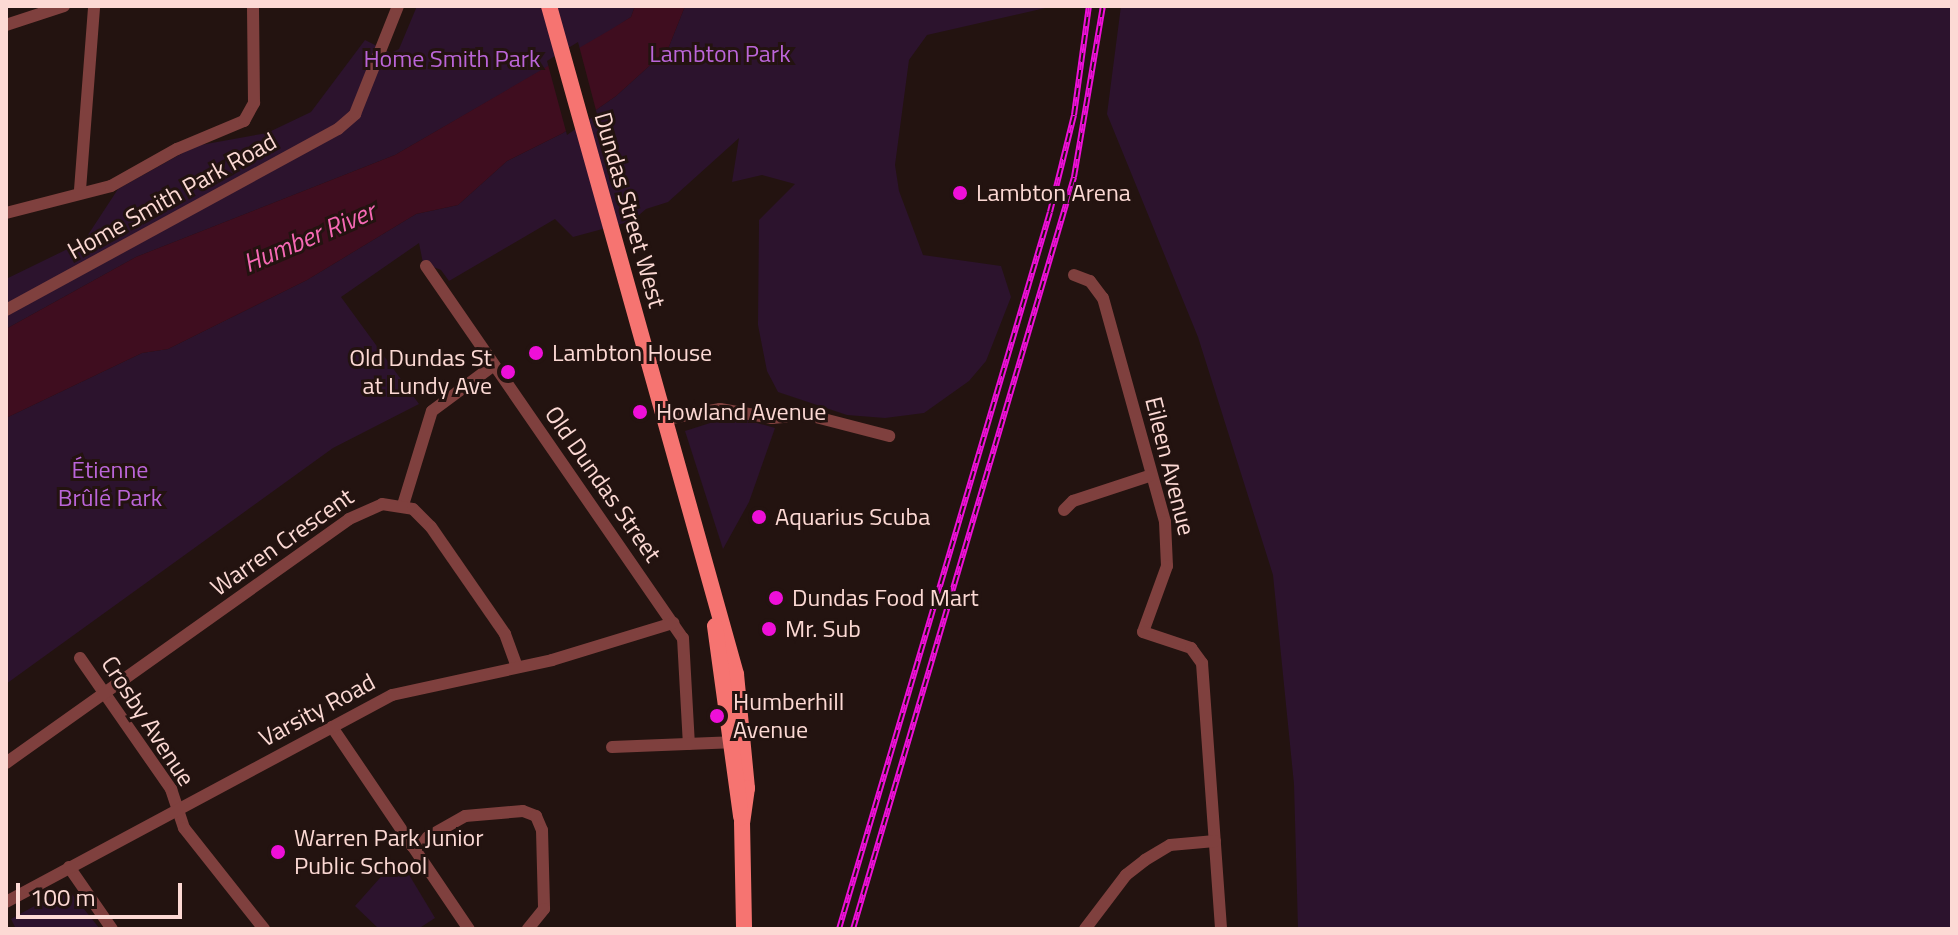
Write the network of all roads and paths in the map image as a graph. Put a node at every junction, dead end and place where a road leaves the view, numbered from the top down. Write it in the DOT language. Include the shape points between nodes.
graph roads {
  1 [pos="64,6"];
  2 [pos="94,6"];
  3 [pos="253,6"];
  4 [pos="398,6"];
  5 [pos="549,6"];
  6 [pos="6,25"];
  7 [pos="80,190"];
  8 [pos="6,213"];
  9 [pos="426,266"];
  10 [pos="1074,275"];
  11 [pos="6,310"];
  12 [pos="494,365"];
  13 [pos="666,419"];
  14 [pos="889,436"];
  15 [pos="1149,476"];
  16 [pos="403,505"];
  17 [pos="1064,510"];
  18 [pos="673,623"];
  19 [pos="80,658"];
  20 [pos="517,667"];
  21 [pos="106,695"];
  22 [pos="332,727"];
  23 [pos="737,742"];
  24 [pos="689,744"];
  25 [pos="612,747"];
  26 [pos="6,763"];
  27 [pos="178,809"];
  28 [pos="1215,841"];
  29 [pos="412,846"];
  30 [pos="69,867"];
  31 [pos="6,902"];
  32 [pos="112,929"];
  33 [pos="264,929"];
  34 [pos="469,929"];
  35 [pos="528,929"];
  36 [pos="744,929"];
  37 [pos="1085,929"];
  38 [pos="1221,929"];
  1 -- 6 [label="street"];
  2 -- 7 [label="street"];
  3 -- 7 [label="street" via="254,103 249,114 234,127 177,149 111,186"];
  4 -- 11 [label="street, Home Smith Park Road" via="355,114 318,141"];
  5 -- 13 [label="main road, Dundas Street West"];
  7 -- 8 [label="street"];
  9 -- 12 [label="street, Old Dundas Street"];
  10 -- 15 [label="street, Eileen Avenue" via="1090,281 1103,298"];
  12 -- 16 [label="street" via="432,411"];
  12 -- 18 [label="street, Old Dundas Street"];
  13 -- 14 [label="street" via="720,409 772,418 808,415"];
  13 -- 23 [label="main road, Dundas Street West" via="715,612"];
  15 -- 17 [label="street" via="1073,501"];
  15 -- 28 [label="street, Eileen Avenue" via="1169,549 1143,632 1199,655"];
  16 -- 20 [label="street" via="437,533 505,634"];
  16 -- 21 [label="street, Warren Crescent" via="362,510"];
  18 -- 20 [label="street, Varsity Road"];
  18 -- 24 [label="street, Old Dundas Street" via="687,656"];
  19 -- 21 [label="street, Crosby Avenue"];
  20 -- 22 [label="street, Varsity Road" via="392,695"];
  21 -- 26 [label="street, Warren Crescent"];
  21 -- 27 [label="street, Crosby Avenue" via="171,789"];
  22 -- 27 [label="street, Varsity Road"];
  22 -- 29 [label="street"];
  23 -- 24 [label="street"];
  23 -- 36 [label="main road, Dundas Street West"];
  24 -- 25 [label="street"];
  27 -- 30 [label="street, Varsity Road"];
  27 -- 33 [label="street, Crosby Avenue" via="184,828"];
  28 -- 37 [label="street" via="1170,845 1145,860 1126,875"];
  28 -- 38 [label="street, Eileen Avenue"];
  29 -- 34 [label="street"];
  29 -- 35 [label="street" via="465,816 523,811 536,816 542,830 544,909"];
  30 -- 31 [label="street, Varsity Road"];
  30 -- 32 [label="street"];
}
